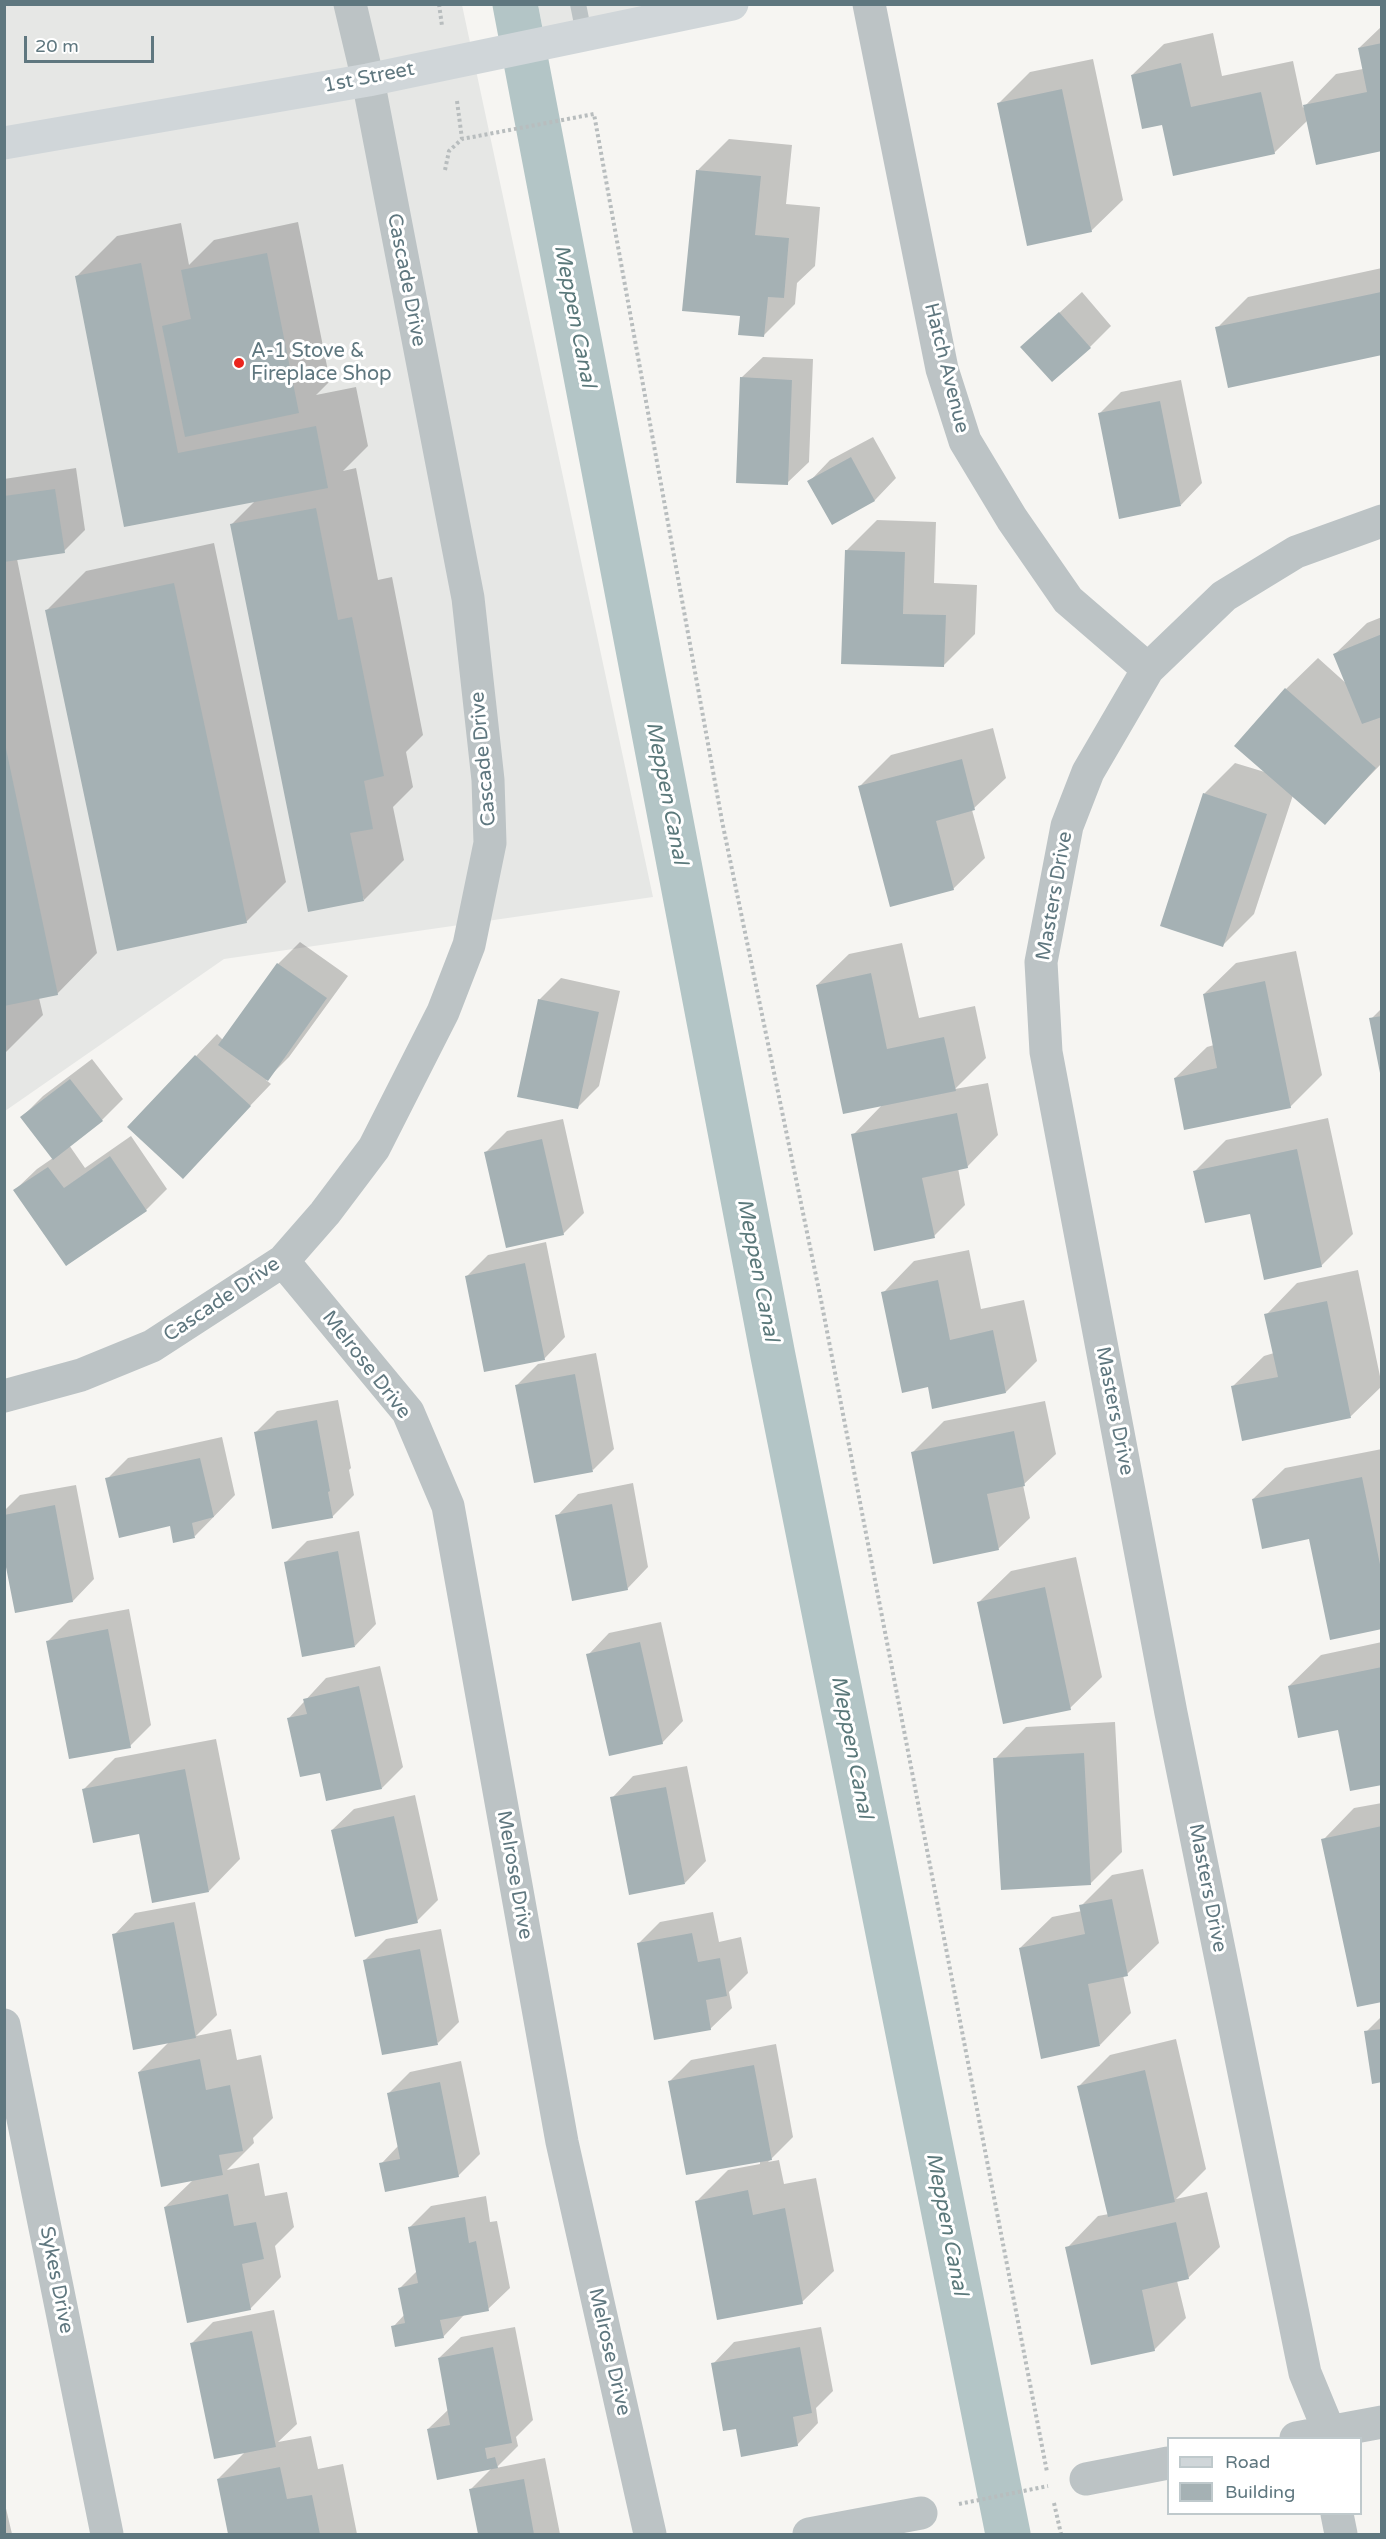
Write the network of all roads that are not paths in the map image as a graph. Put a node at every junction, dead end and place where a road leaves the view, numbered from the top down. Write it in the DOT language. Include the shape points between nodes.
graph roads {
  1 [pos="350,4"];
  2 [pos="732,4"];
  3 [pos="869,4"];
  4 [pos="581,19"];
  5 [pos="368,80"];
  6 [pos="4,143"];
  7 [pos="1382,521"];
  8 [pos="1148,669"];
  9 [pos="282,1261"];
  10 [pos="4,1396"];
  11 [pos="4,2025"];
  12 [pos="1382,2422"];
  13 [pos="1329,2435"];
  14 [pos="1312,2437"];
  15 [pos="1167,2463"];
  16 [pos="1086,2479"];
  17 [pos="921,2513"];
  18 [pos="1337,2515"];
  19 [pos="107,2535"];
  20 [pos="650,2535"];
  21 [pos="809,2535"];
  22 [pos="1341,2535"];
  1 -- 5 [label="street, Cascade Drive"];
  2 -- 4 [label="main road, 1st Street"];
  3 -- 8 [label="street, Hatch Avenue" via="942,369 965,441 1068,600"];
  4 -- 5 [label="main road, 1st Street" via="545,42"];
  5 -- 6 [label="main road, 1st Street"];
  5 -- 9 [label="street, Cascade Drive" via="468,598 488,780 490,843 469,945 443,1012 374,1148 325,1213"];
  7 -- 8 [label="street, Masters Drive" via="1296,552 1224,596"];
  8 -- 13 [label="street, Masters Drive" via="1088,772 1067,826 1041,962 1046,1052 1174,1725 1305,2373"];
  9 -- 10 [label="street, Cascade Drive" via="152,1346 81,1375"];
  9 -- 20 [label="street, Melrose Drive" via="408,1412 448,1506 562,2142"];
  11 -- 19 [label="street, Sykes Drive"];
  12 -- 13 [label="street"];
  13 -- 14 [label="street"];
  15 -- 16 [label="street"];
  17 -- 21 [label="street"];
  18 -- 22 [label="street"];
}
